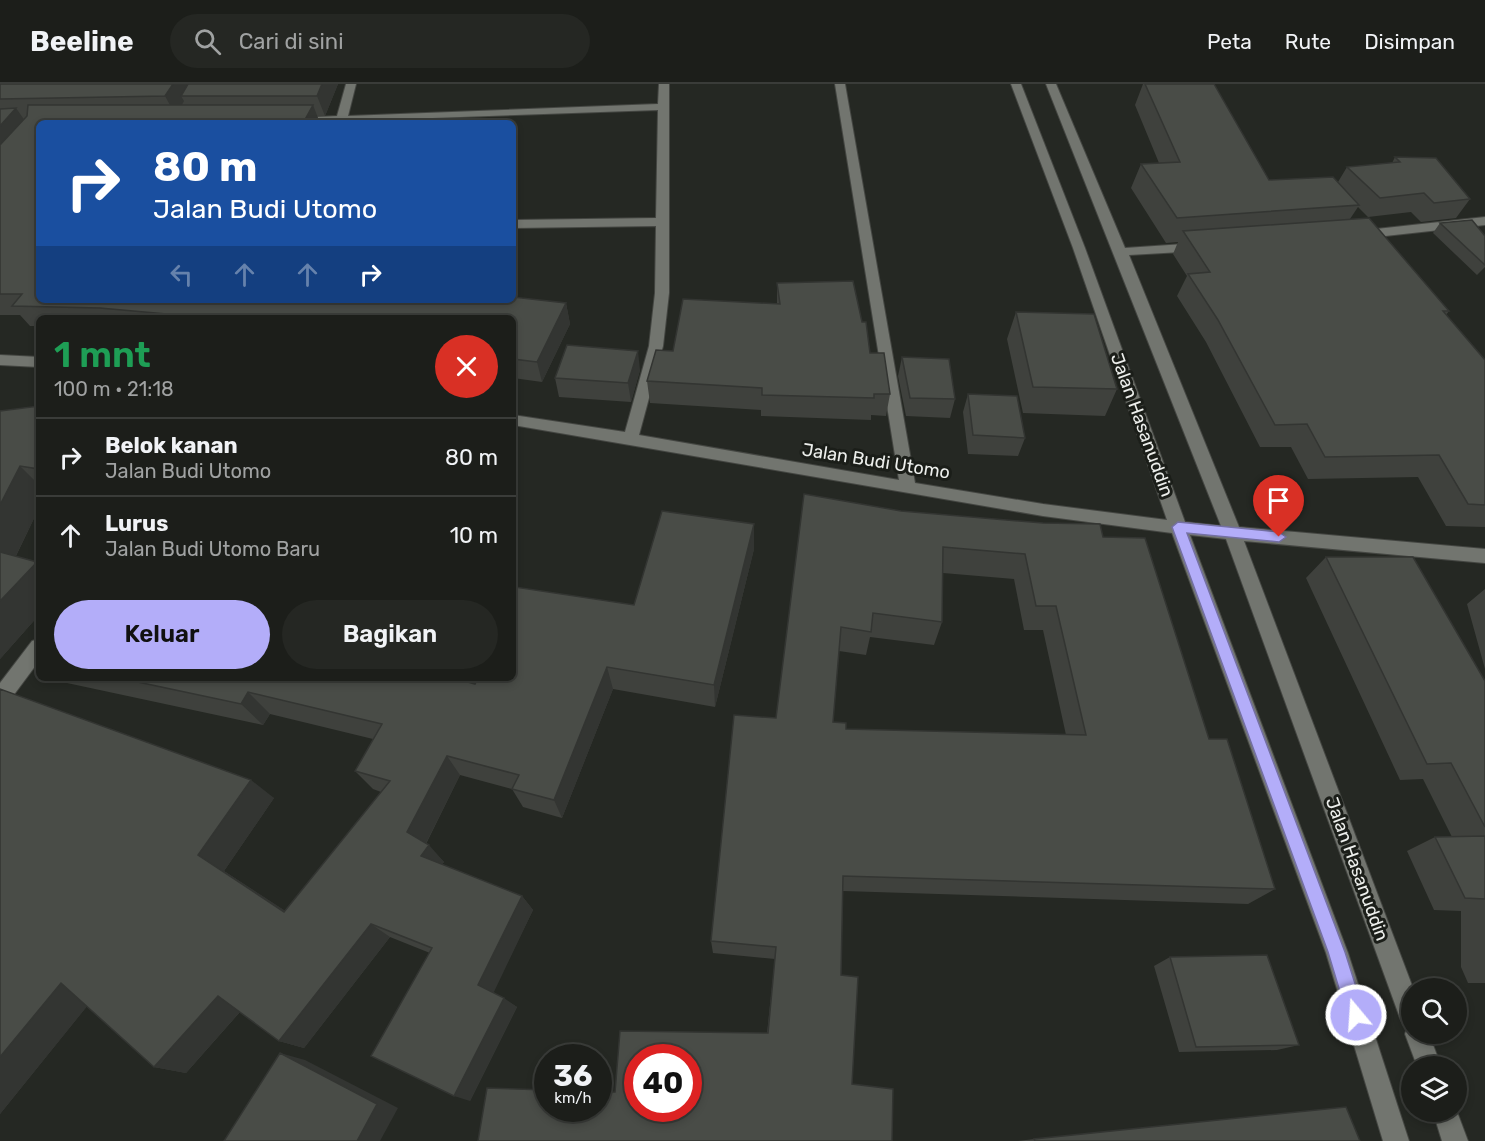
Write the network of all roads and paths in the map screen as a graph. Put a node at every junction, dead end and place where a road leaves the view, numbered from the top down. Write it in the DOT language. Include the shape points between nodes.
graph roads {
  1 [pos="351,84"];
  2 [pos="664,84"];
  3 [pos="840,84"];
  4 [pos="1016,84"];
  5 [pos="1051,84"];
  6 [pos="663,106"];
  7 [pos="341,120"];
  8 [pos="377,120"];
  9 [pos="1485,221"];
  10 [pos="661,222"];
  11 [pos="516,224"];
  12 [pos="1340,236"];
  13 [pos="1214,245"];
  14 [pos="1123,252"];
  15 [pos="0,360"];
  16 [pos="36,362"];
  17 [pos="516,420"];
  18 [pos="631,437"];
  19 [pos="908,486"];
  20 [pos="1178,527"];
  21 [pos="1233,532"];
  22 [pos="1485,556"];
  23 [pos="36,650"];
  24 [pos="0,698"];
  25 [pos="1401,988"];
  26 [pos="1448,1122"];
  27 [pos="1396,1141"];
  28 [pos="1455,1141"];
  1 -- 7 [label="street"];
  2 -- 6 [label="street"];
  3 -- 19 [label="street"];
  4 -- 20 [label="street, Jalan Hasanuddin"];
  5 -- 14 [label="street, Jalan Hasanuddin"];
  6 -- 8 [label="street"];
  6 -- 10 [label="street"];
  9 -- 12 [label="street"];
  10 -- 11 [label="street"];
  10 -- 18 [label="street" via="662,293 656,346"];
  13 -- 14 [label="street"];
  14 -- 21 [label="street, Jalan Hasanuddin"];
  15 -- 16 [label="street"];
  17 -- 18 [label="street, Jalan Budi Utomo"];
  18 -- 19 [label="street, Jalan Budi Utomo"];
  19 -- 20 [label="street, Jalan Budi Utomo" via="1044,510"];
  20 -- 21 [label="street, Jalan Budi Utomo"];
  20 -- 27 [label="street, Jalan Hasanuddin" via="1336,952"];
  21 -- 22 [label="street, Jalan Budi Utomo"];
  21 -- 25 [label="street, Jalan Hasanuddin"];
  23 -- 24 [label="street"];
  26 -- 28 [label="street"];
}
